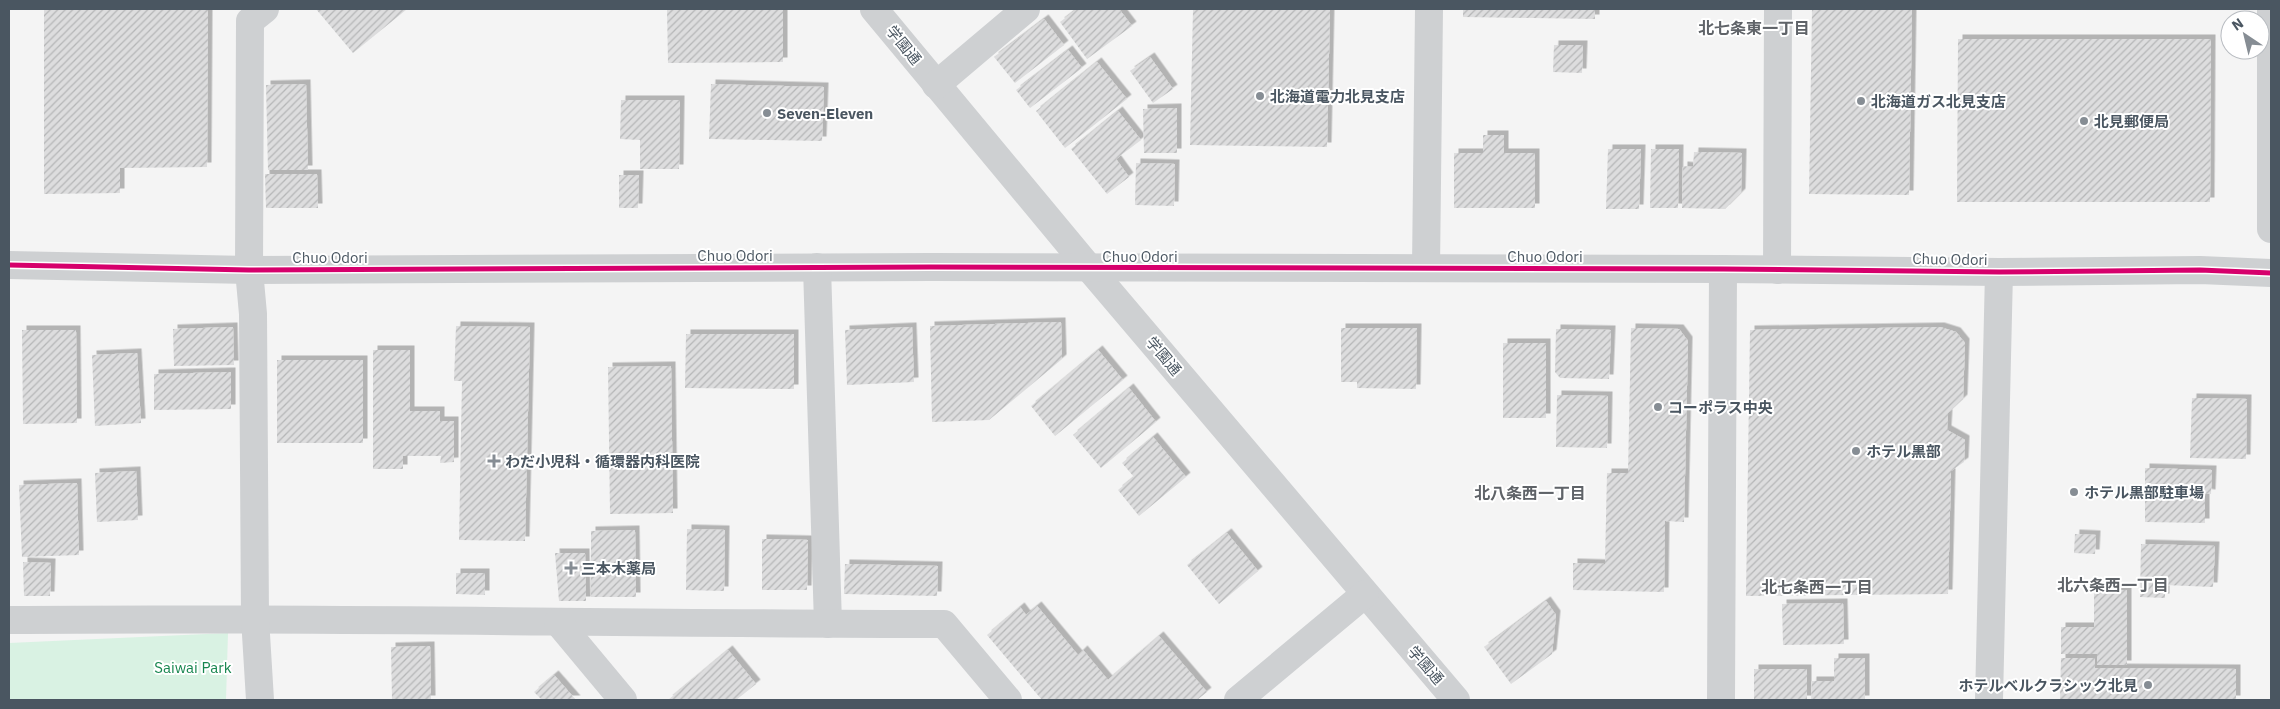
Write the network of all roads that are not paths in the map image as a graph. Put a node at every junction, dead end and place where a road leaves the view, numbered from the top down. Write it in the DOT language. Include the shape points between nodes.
graph roads {
  1 [pos="265,9"];
  2 [pos="874,9"];
  3 [pos="1026,9"];
  4 [pos="1429,9"];
  5 [pos="1778,9"];
  6 [pos="2271,9"];
  7 [pos="936,85"];
  8 [pos="2271,228"];
  9 [pos="9,265"];
  10 [pos="817,268"];
  11 [pos="1426,268"];
  12 [pos="1723,268"];
  13 [pos="1090,269"];
  14 [pos="249,270"];
  15 [pos="1777,270"];
  16 [pos="1999,272"];
  17 [pos="2271,273"];
  18 [pos="1365,594"];
  19 [pos="255,618"];
  20 [pos="9,620"];
  21 [pos="558,622"];
  22 [pos="828,624"];
  23 [pos="260,700"];
  24 [pos="623,700"];
  25 [pos="1008,700"];
  26 [pos="1238,700"];
  27 [pos="1456,700"];
  28 [pos="1721,700"];
  29 [pos="1989,700"];
  1 -- 14 [label="street" via="250,21"];
  2 -- 7 [label="street, 学園通"];
  3 -- 7 [label="street"];
  4 -- 11 [label="street"];
  5 -- 15 [label="street"];
  6 -- 8 [label="street"];
  7 -- 13 [label="street, 学園通"];
  9 -- 14 [label="street, Chuo Odori"];
  10 -- 13 [label="street, Chuo Odori"];
  10 -- 14 [label="street, Chuo Odori"];
  10 -- 22 [label="street"];
  11 -- 12 [label="street, Chuo Odori"];
  11 -- 13 [label="street, Chuo Odori"];
  12 -- 15 [label="street, Chuo Odori"];
  12 -- 28 [label="street"];
  13 -- 18 [label="street, 学園通"];
  14 -- 19 [label="street" via="253,314"];
  15 -- 16 [label="street, Chuo Odori"];
  16 -- 17 [label="street, Chuo Odori" via="2200,270"];
  16 -- 29 [label="street"];
  18 -- 26 [label="street"];
  18 -- 27 [label="street, 学園通"];
  19 -- 20 [label="street"];
  19 -- 21 [label="street"];
  19 -- 23 [label="street"];
  21 -- 22 [label="street"];
  21 -- 24 [label="street"];
  22 -- 25 [label="street" via="944,624"];
}
